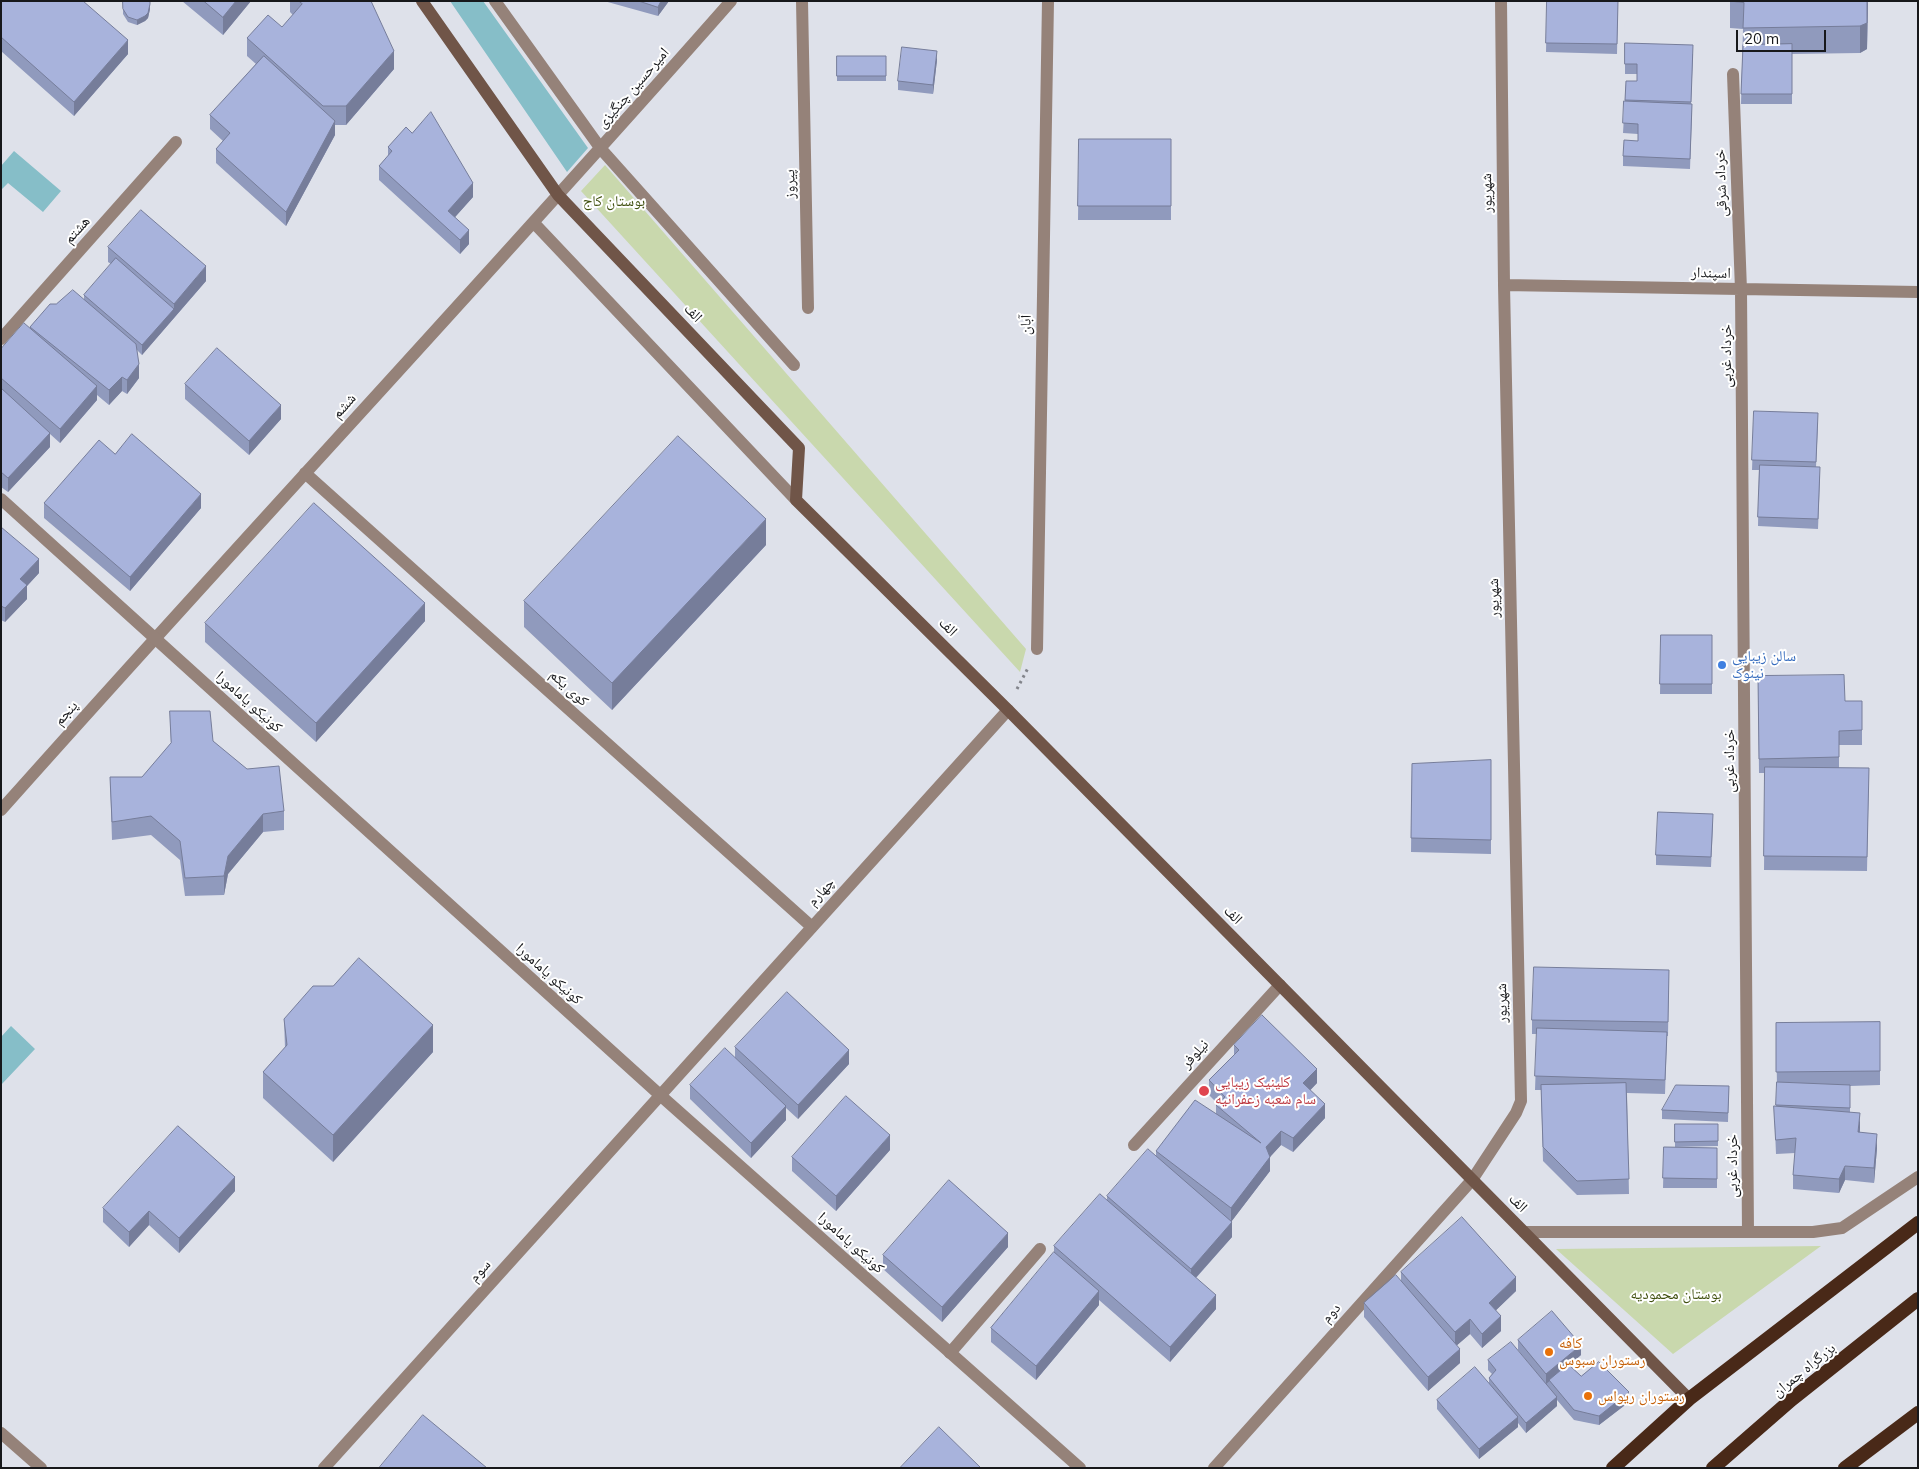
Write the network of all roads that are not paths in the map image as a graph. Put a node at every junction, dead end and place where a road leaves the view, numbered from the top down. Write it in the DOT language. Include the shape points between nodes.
graph roads {
  1 [pos="422,1"];
  2 [pos="495,1"];
  3 [pos="731,1"];
  4 [pos="802,1"];
  5 [pos="1048,1"];
  6 [pos="1501,1"];
  7 [pos="1733,74"];
  8 [pos="176,142"];
  9 [pos="601,149"];
  10 [pos="558,195"];
  11 [pos="534,222"];
  12 [pos="1504,285"];
  13 [pos="1741,290"];
  14 [pos="1918,292"];
  15 [pos="808,308"];
  16 [pos="1,339"];
  17 [pos="794,365"];
  18 [pos="305,473"];
  19 [pos="1,499"];
  20 [pos="796,500"];
  21 [pos="154,638"];
  22 [pos="1037,650"];
  23 [pos="1008,710"];
  24 [pos="1,810"];
  25 [pos="812,926"];
  26 [pos="1280,985"];
  27 [pos="660,1095"];
  28 [pos="1134,1145"];
  29 [pos="1918,1177"];
  30 [pos="1472,1180"];
  31 [pos="1918,1223"];
  32 [pos="1524,1232"];
  33 [pos="1748,1232"];
  34 [pos="1040,1249"];
  35 [pos="1918,1299"];
  36 [pos="950,1353"];
  37 [pos="1689,1399"];
  38 [pos="1918,1413"];
  39 [pos="1,1433"];
  40 [pos="42,1468"];
  41 [pos="324,1468"];
  42 [pos="1080,1468"];
  43 [pos="1214,1468"];
  44 [pos="1613,1468"];
  45 [pos="1713,1468"];
  46 [pos="1845,1468"];
  1 -- 10 [label="main road, الف"];
  2 -- 9 [label="street"];
  3 -- 9 [label="street, امیرحسین چنگیزی"];
  4 -- 15 [label="street, پیروز"];
  5 -- 22 [label="street, آبان"];
  6 -- 12 [label="street, شهریور"];
  7 -- 13 [label="street, خرداد شرقی"];
  8 -- 16 [label="street, هشتم"];
  9 -- 10 [label="street, امیرحسین چنگیزی"];
  9 -- 17 [label="street"];
  10 -- 11 [label="street, ششم"];
  10 -- 20 [label="main road, الف" via="799,448"];
  11 -- 18 [label="street, ششم"];
  11 -- 20 [label="street"];
  12 -- 13 [label="street, اسپندار"];
  12 -- 30 [label="street, شهریور" via="1521,1101"];
  13 -- 14 [label="street, اسپندار"];
  13 -- 33 [label="street, خرداد غربی"];
  18 -- 21 [label="street, ششم"];
  18 -- 25 [label="street, کوی یکم"];
  19 -- 21 [label="street, کونیکو یامامورا"];
  20 -- 23 [label="main road, الف"];
  21 -- 24 [label="street, پنجم"];
  21 -- 27 [label="street, کونیکو یامامورا"];
  23 -- 25 [label="street, چهارم"];
  23 -- 26 [label="main road, الف"];
  25 -- 27 [label="street, چهارم"];
  26 -- 28 [label="street, نیلوفر"];
  26 -- 30 [label="main road, الف"];
  27 -- 36 [label="street, کونیکو یامامورا"];
  27 -- 41 [label="street, سوم"];
  29 -- 33 [label="street, الف" via="1842,1228 1813,1232"];
  30 -- 32 [label="main road, الف"];
  30 -- 43 [label="street, دوم"];
  31 -- 37 [label="highway"];
  32 -- 33 [label="street, الف"];
  32 -- 37 [label="main road, الف"];
  34 -- 36 [label="street"];
  35 -- 45 [label="highway, بزرگراه چمران"];
  36 -- 42 [label="street, کونیکو یامامورا"];
  37 -- 44 [label="highway"];
  38 -- 46 [label="highway"];
  39 -- 40 [label="street"];
}
